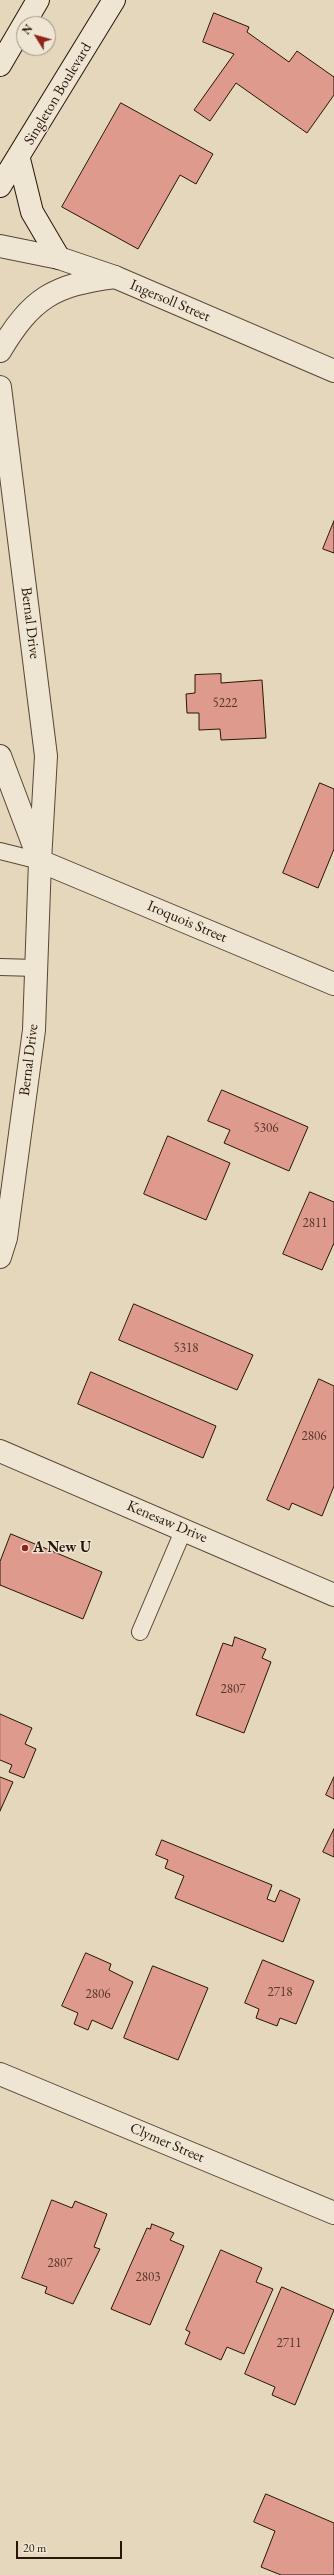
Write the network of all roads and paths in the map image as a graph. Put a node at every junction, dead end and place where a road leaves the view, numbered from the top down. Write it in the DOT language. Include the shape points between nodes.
graph roads {
  1 [pos="38,0"];
  2 [pos="114,0"];
  3 [pos="29,16"];
  4 [pos="16,38"];
  5 [pos="0,65"];
  6 [pos="18,159"];
  7 [pos="0,186"];
  8 [pos="0,246"];
  9 [pos="59,258"];
  10 [pos="114,277"];
  11 [pos="0,351"];
  12 [pos="334,371"];
  13 [pos="0,387"];
  14 [pos="0,756"];
  15 [pos="0,851"];
  16 [pos="40,861"];
  17 [pos="0,967"];
  18 [pos="36,968"];
  19 [pos="334,984"];
  20 [pos="0,1257"];
  21 [pos="0,1451"];
  22 [pos="184,1529"];
  23 [pos="334,1595"];
  24 [pos="140,1632"];
  25 [pos="0,2074"];
  26 [pos="334,2213"];
  1 -- 3 [label="street"];
  2 -- 6 [label="street, Singleton Boulevard"];
  4 -- 5 [label="street"];
  6 -- 7 [label="street, Singleton Boulevard"];
  6 -- 9 [label="street" via="32,212"];
  8 -- 9 [label="street, Ingersoll Street"];
  9 -- 10 [label="street, Ingersoll Street"];
  10 -- 11 [label="street" via="64,287 39,301 18,321"];
  10 -- 12 [label="street, Ingersoll Street"];
  13 -- 16 [label="street, Bernal Drive" via="46,756"];
  14 -- 16 [label="street, Bernal Drive"];
  15 -- 16 [label="lane"];
  16 -- 18 [label="street, Bernal Drive"];
  16 -- 19 [label="street, Iroquois Street"];
  17 -- 18 [label="lane"];
  18 -- 20 [label="street, Bernal Drive" via="34,1030 6,1238"];
  21 -- 22 [label="street, Kenesaw Drive"];
  22 -- 23 [label="street, Kenesaw Drive"];
  22 -- 24 [label="lane"];
  25 -- 26 [label="street, Clymer Street"];
}
